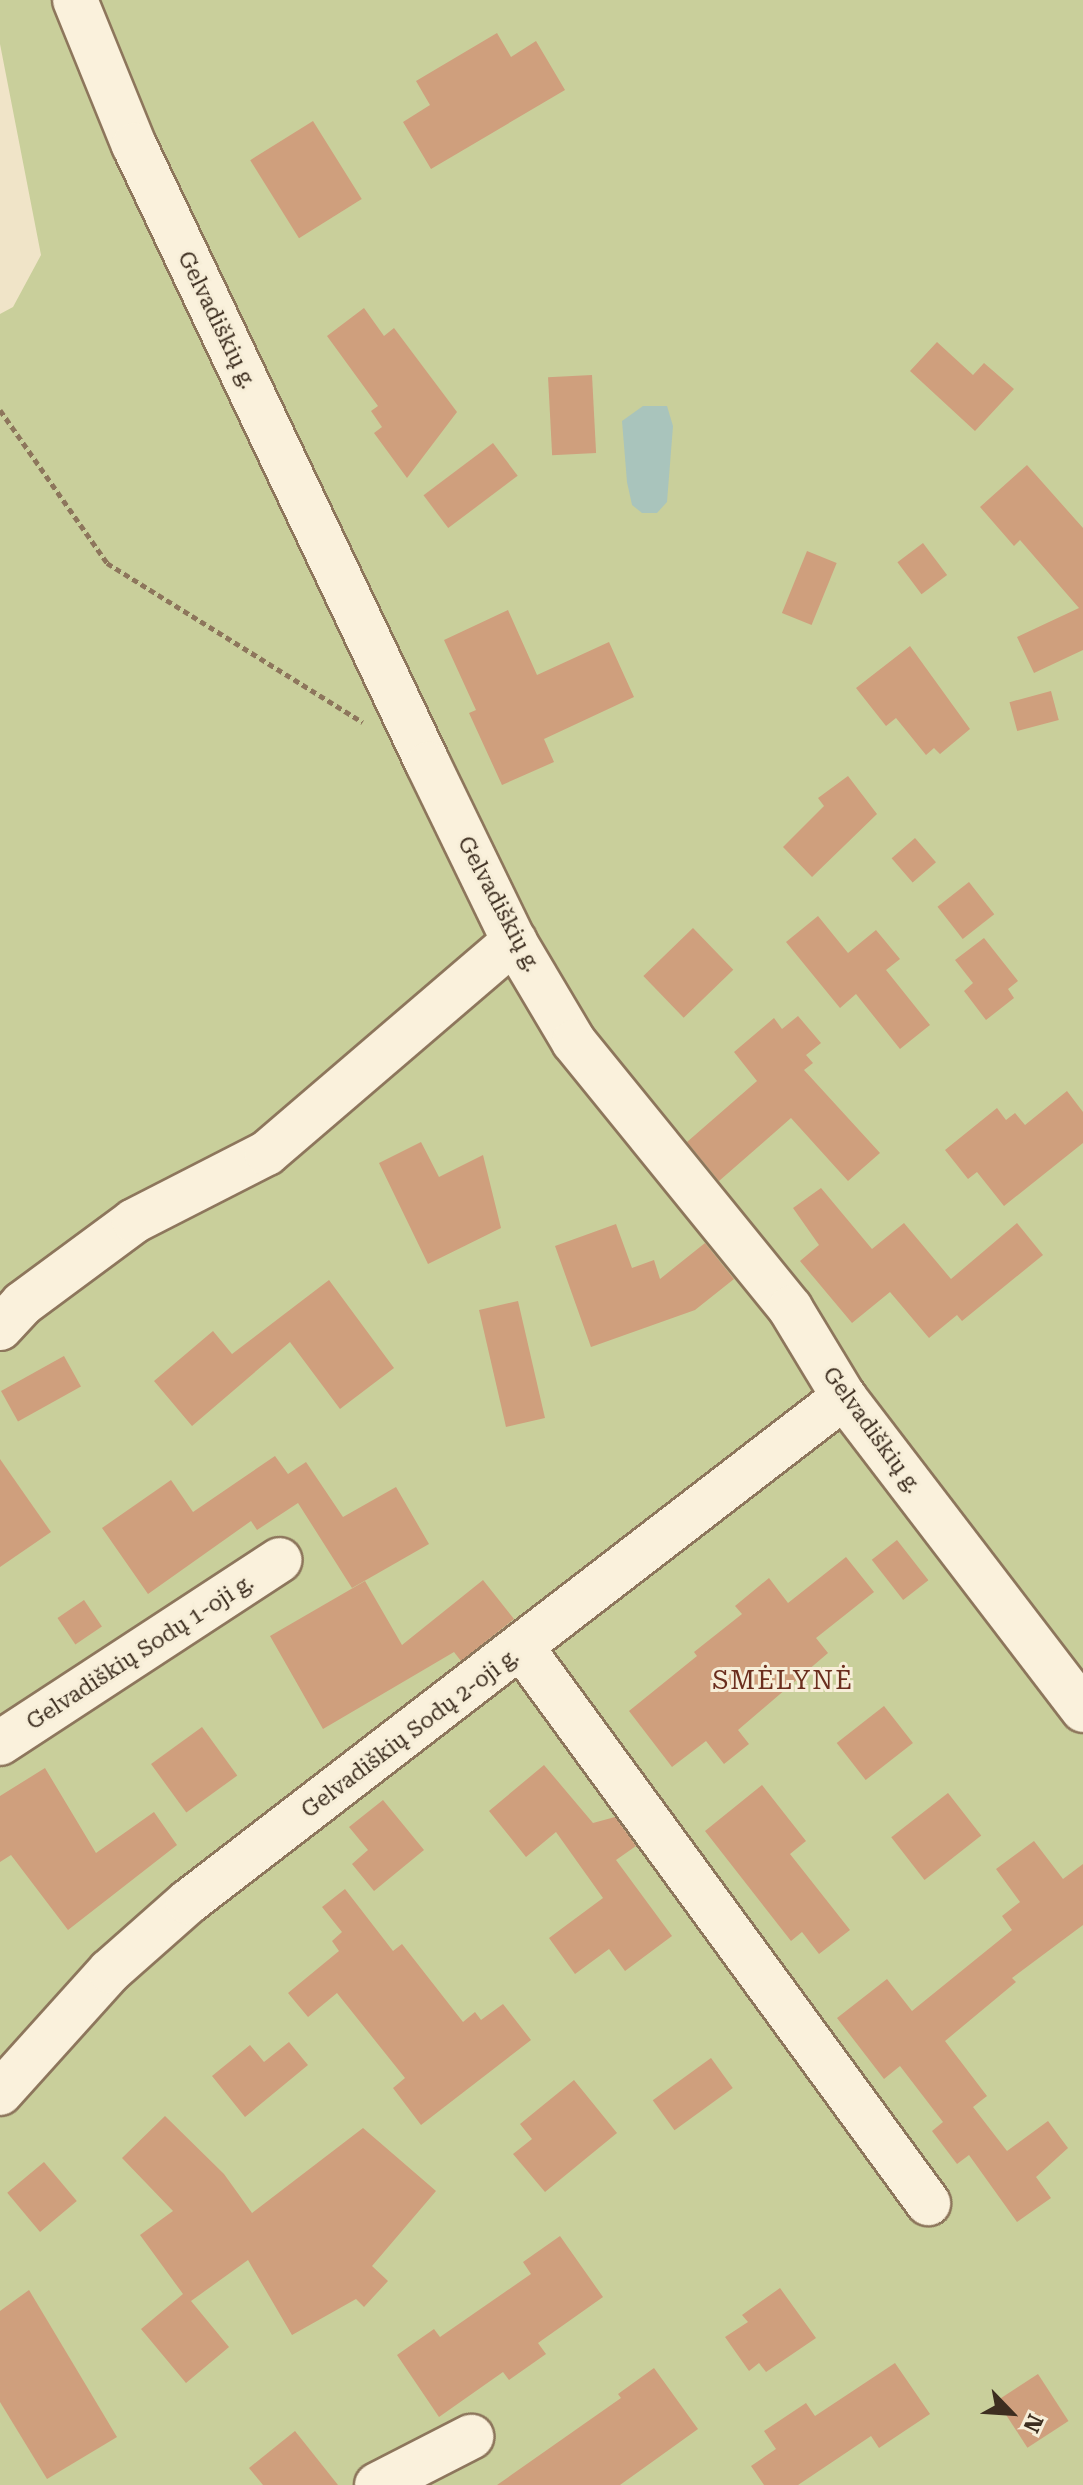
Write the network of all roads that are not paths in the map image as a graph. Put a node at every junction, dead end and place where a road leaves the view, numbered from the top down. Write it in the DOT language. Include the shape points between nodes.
graph roads {
  1 [pos="75,0"];
  2 [pos="514,941"];
  3 [pos="0,1328"];
  4 [pos="844,1397"];
  5 [pos="280,1560"];
  6 [pos="522,1648"];
  7 [pos="1083,1710"];
  8 [pos="0,1743"];
  9 [pos="0,2093"];
  10 [pos="928,2203"];
  11 [pos="471,2437"];
  12 [pos="377,2485"];
  1 -- 2 [label="street, Gelvadiškių g." via="134,145"];
  2 -- 3 [label="street" via="267,1153 134,1221 22,1304"];
  2 -- 4 [label="street, Gelvadiškių g." via="574,1042 790,1308"];
  4 -- 6 [label="street, Gelvadiškių Sodų 2-oji g."];
  4 -- 7 [label="street, Gelvadiškių g."];
  5 -- 8 [label="street, Gelvadiškių Sodų 1-oji g."];
  6 -- 9 [label="street, Gelvadiškių Sodų 2-oji g." via="188,1902 110,1971"];
  6 -- 10 [label="street"];
  11 -- 12 [label="street"];
}
